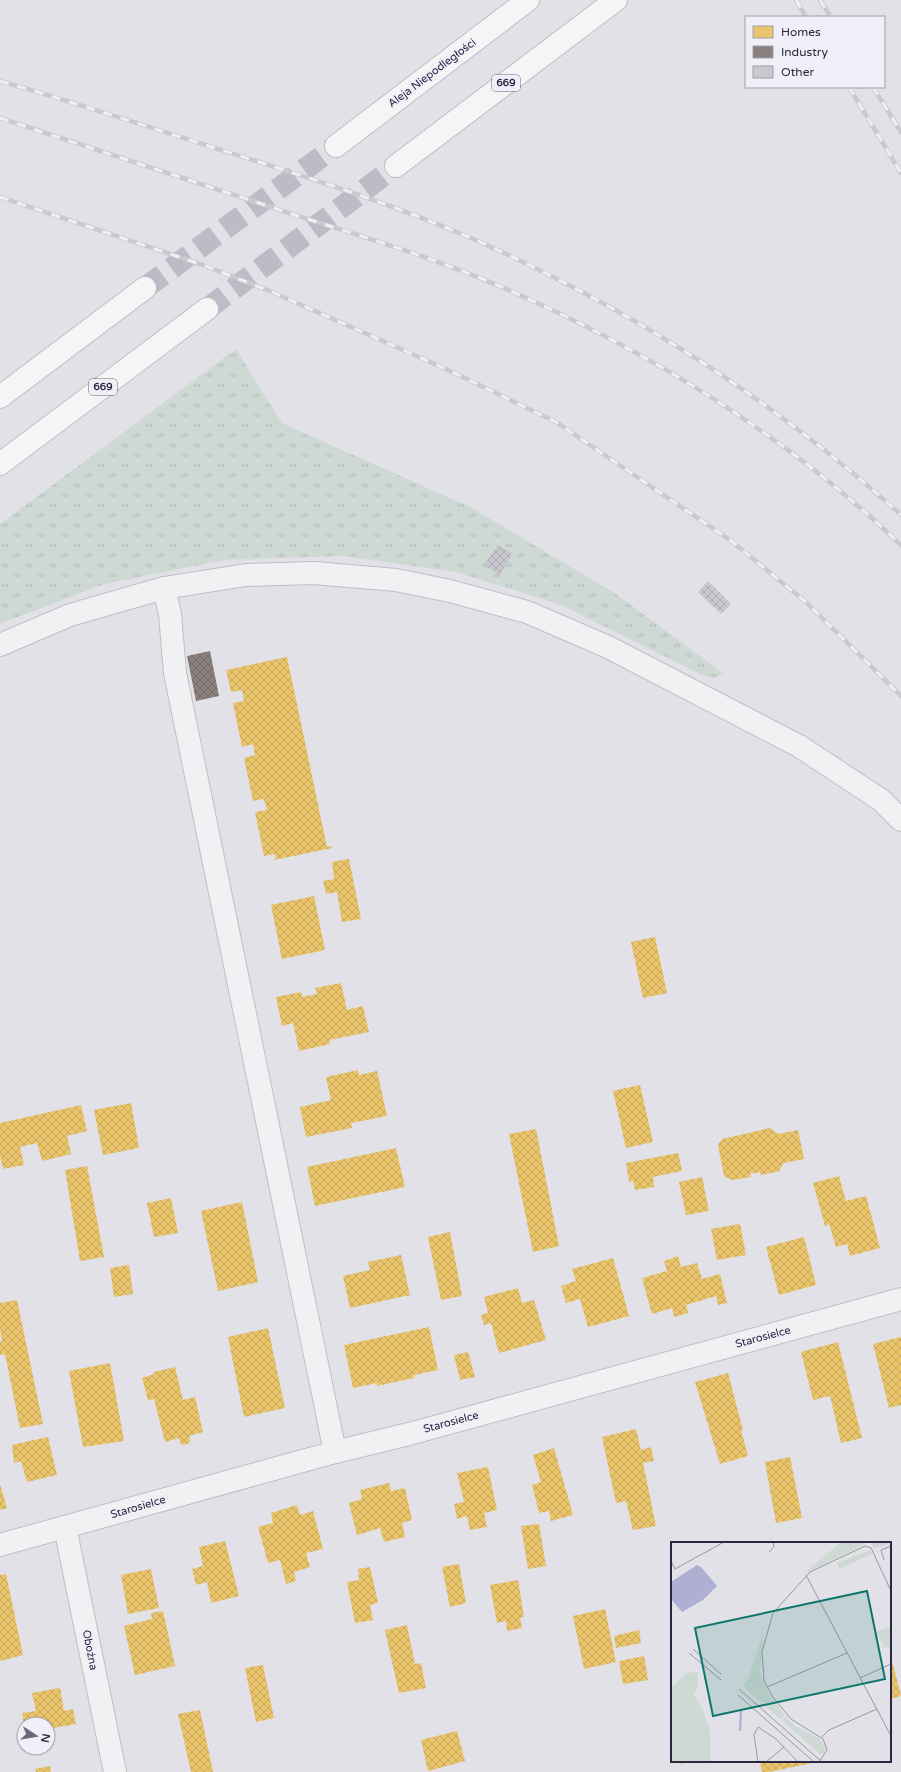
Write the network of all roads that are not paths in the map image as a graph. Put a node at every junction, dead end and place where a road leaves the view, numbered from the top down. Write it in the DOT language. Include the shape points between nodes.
graph roads {
  1 [pos="528,0"];
  2 [pos="616,0"];
  3 [pos="336,146"];
  4 [pos="396,166"];
  5 [pos="145,288"];
  6 [pos="206,310"];
  7 [pos="0,397"];
  8 [pos="0,464"];
  9 [pos="164,588"];
  10 [pos="0,645"];
  11 [pos="901,820"];
  12 [pos="901,1299"];
  13 [pos="335,1452"];
  14 [pos="65,1527"];
  15 [pos="0,1545"];
  16 [pos="115,1772"];
  1 -- 3 [label="main road, Aleja Niepodległości"];
  2 -- 4 [label="main road, 669"];
  5 -- 7 [label="main road"];
  6 -- 8 [label="main road, 669"];
  9 -- 10 [label="street" via="70,615"];
  9 -- 11 [label="street" via="246,575 314,573 396,580 450,591 527,612 608,647 799,746 881,800"];
  9 -- 13 [label="street" via="170,614 175,673"];
  12 -- 13 [label="street, Starosielce"];
  13 -- 14 [label="street, Starosielce"];
  14 -- 15 [label="street, Starosielce"];
  14 -- 16 [label="street, Oboźna"];
}
